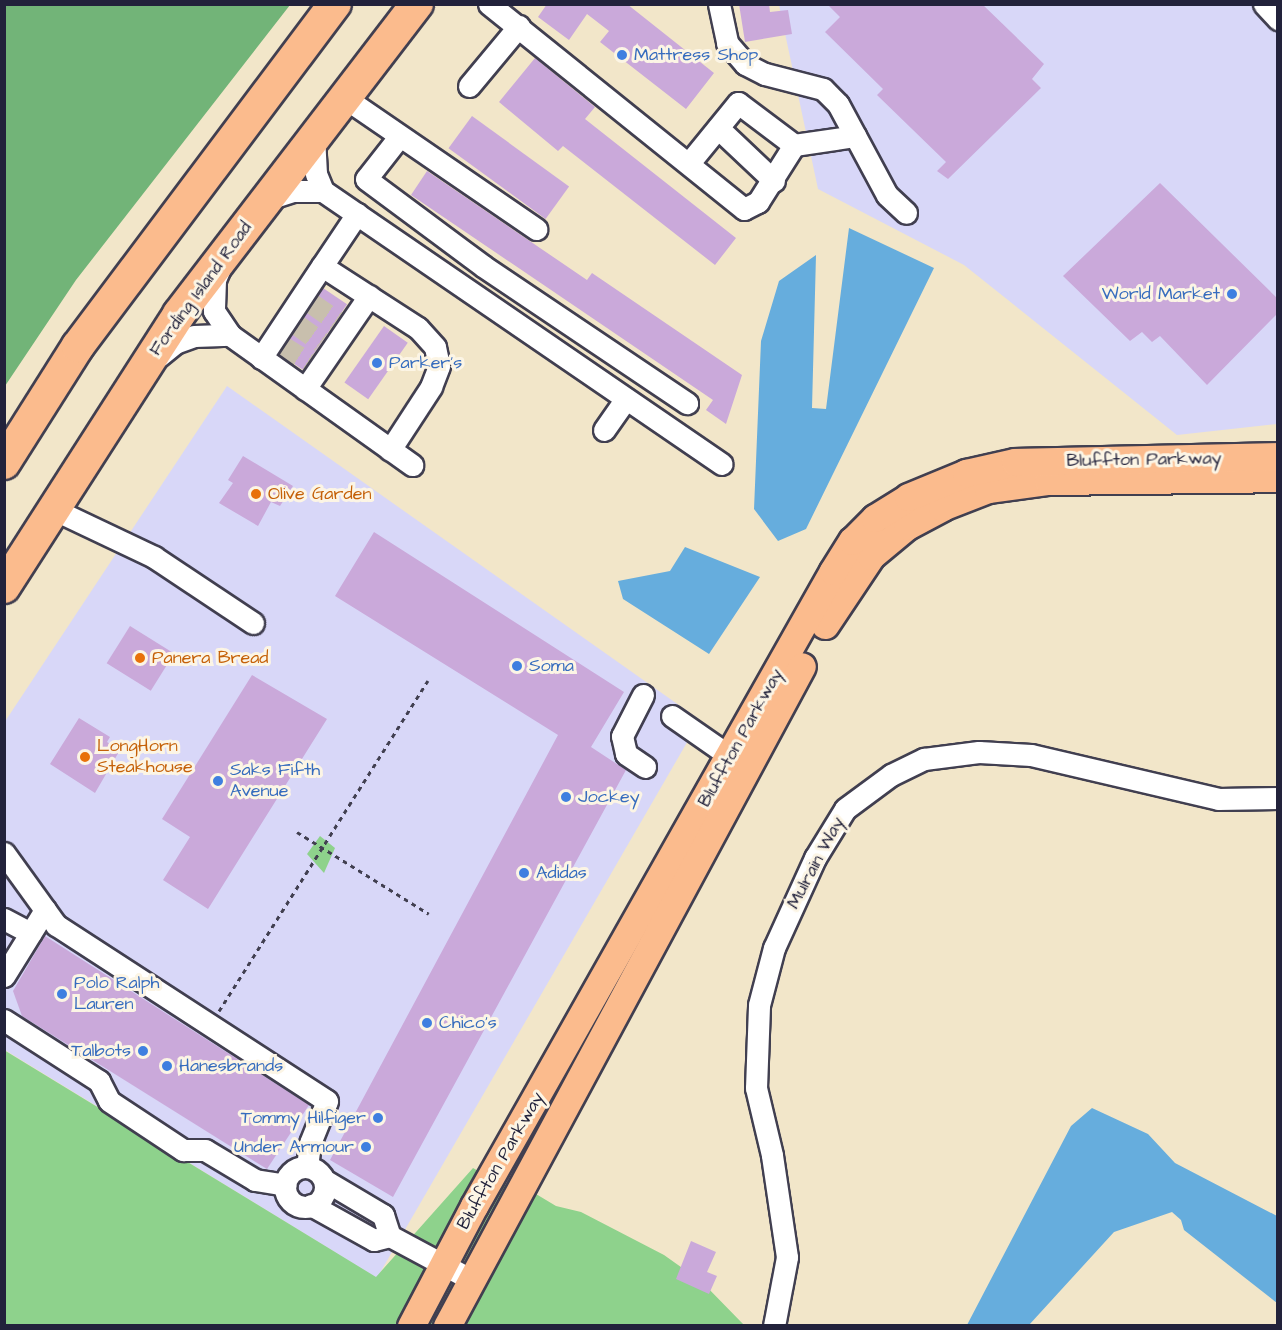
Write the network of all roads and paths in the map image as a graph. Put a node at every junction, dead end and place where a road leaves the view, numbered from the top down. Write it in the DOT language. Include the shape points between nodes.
graph roads {
  1 [pos="335,4"];
  2 [pos="417,4"];
  3 [pos="719,4"];
  4 [pos="1264,4"];
  5 [pos="494,6"];
  6 [pos="1278,19"];
  7 [pos="519,26"];
  8 [pos="469,86"];
  9 [pos="345,98"];
  10 [pos="718,128"];
  11 [pos="855,136"];
  12 [pos="399,137"];
  13 [pos="314,139"];
  14 [pos="794,145"];
  15 [pos="689,163"];
  16 [pos="774,181"];
  17 [pos="323,191"];
  18 [pos="267,200"];
  19 [pos="906,213"];
  20 [pos="357,214"];
  21 [pos="536,229"];
  22 [pos="226,253"];
  23 [pos="322,266"];
  24 [pos="369,296"];
  25 [pos="230,334"];
  26 [pos="261,358"];
  27 [pos="144,368"];
  28 [pos="305,389"];
  29 [pos="626,399"];
  30 [pos="687,403"];
  31 [pos="604,430"];
  32 [pos="390,450"];
  33 [pos="1278,456"];
  34 [pos="7,461"];
  35 [pos="721,464"];
  36 [pos="412,465"];
  37 [pos="1278,478"];
  38 [pos="53,509"];
  39 [pos="4,587"];
  40 [pos="253,623"];
  41 [pos="428,680"];
  42 [pos="643,695"];
  43 [pos="672,716"];
  44 [pos="731,757"];
  45 [pos="645,767"];
  46 [pos="1278,798"];
  47 [pos="297,832"];
  48 [pos="322,847"];
  49 [pos="4,853"];
  50 [pos="45,910"];
  51 [pos="429,914"];
  52 [pos="4,919"];
  53 [pos="30,933"];
  54 [pos="4,976"];
  55 [pos="4,1020"];
  56 [pos="210,1025"];
  57 [pos="307,1167"];
  58 [pos="324,1180"];
  59 [pos="286,1185"];
  60 [pos="311,1206"];
  61 [pos="390,1236"];
  62 [pos="443,1265"];
  63 [pos="472,1280"];
  64 [pos="411,1326"];
  65 [pos="447,1326"];
  66 [pos="774,1326"];
  1 -- 34 [label="highway" via="78,346"];
  2 -- 9 [label="highway, Fording Island Road"];
  3 -- 11 [label="street" via="727,43 745,64 765,74 823,89 838,104"];
  4 -- 6 [label="street"];
  5 -- 7 [label="street"];
  7 -- 8 [label="street"];
  7 -- 15 [label="street"];
  9 -- 12 [label="street"];
  9 -- 13 [label="highway, Fording Island Road"];
  10 -- 14 [label="street" via="738,103"];
  10 -- 15 [label="street"];
  10 -- 16 [label="street"];
  11 -- 14 [label="street"];
  11 -- 19 [label="street" via="887,195"];
  12 -- 21 [label="street"];
  12 -- 30 [label="street" via="366,179 483,266"];
  13 -- 17 [label="street" via="316,174"];
  13 -- 18 [label="highway, Fording Island Road"];
  14 -- 16 [label="street"];
  15 -- 16 [label="street" via="744,209 758,202"];
  17 -- 18 [label="street" via="293,191"];
  17 -- 20 [label="street"];
  18 -- 22 [label="highway, Fording Island Road"];
  20 -- 23 [label="street"];
  20 -- 29 [label="street"];
  22 -- 25 [label="street" via="214,280 213,297 214,311"];
  22 -- 27 [label="highway, Fording Island Road"];
  23 -- 24 [label="street"];
  23 -- 26 [label="street" via="278,342"];
  24 -- 28 [label="street" via="342,323 313,366"];
  24 -- 32 [label="street" via="418,328 435,347 439,366 431,387"];
  25 -- 26 [label="street"];
  25 -- 27 [label="street" via="210,333 185,339"];
  26 -- 28 [label="street"];
  27 -- 38 [label="highway, Fording Island Road"];
  28 -- 32 [label="street"];
  29 -- 31 [label="street"];
  29 -- 35 [label="street"];
  32 -- 36 [label="street"];
  33 -- 44 [label="main road, Bluffton Parkway" via="1015,462 966,473 908,497 874,518 852,541"];
  37 -- 63 [label="main road, Bluffton Parkway" via="1048,481 988,489 907,526 871,556 842,594 804,662"];
  38 -- 39 [label="highway, Fording Island Road"];
  38 -- 40 [label="street" via="154,557"];
  41 -- 48 [label="path"];
  42 -- 45 [label="street" via="622,736 626,754"];
  43 -- 44 [label="street"];
  44 -- 62 [label="main road, Bluffton Parkway"];
  46 -- 66 [label="street, Mulrain Way" via="1218,799 1031,755 979,753 924,759 891,775 845,809 815,858 774,948 759,1005 756,1088 772,1155 787,1257"];
  47 -- 48 [label="path"];
  48 -- 51 [label="path"];
  48 -- 56 [label="path"];
  49 -- 50 [label="street"];
  50 -- 53 [label="street"];
  50 -- 56 [label="street" via="56,925"];
  52 -- 53 [label="street"];
  53 -- 54 [label="street"];
  55 -- 59 [label="street" via="99,1081 109,1101 183,1149 206,1150 255,1180"];
  56 -- 57 [label="street" via="327,1101 310,1143"];
  57 -- 58 [label="street"];
  57 -- 59 [label="street" via="293,1171"];
  58 -- 60 [label="street" via="323,1196"];
  58 -- 61 [label="street" via="383,1215"];
  59 -- 60 [label="street" via="286,1192 296,1204"];
  60 -- 61 [label="street" via="374,1240"];
  61 -- 62 [label="street"];
  62 -- 63 [label="street"];
  62 -- 64 [label="main road, Bluffton Parkway"];
  63 -- 65 [label="main road, Bluffton Parkway"];
}
